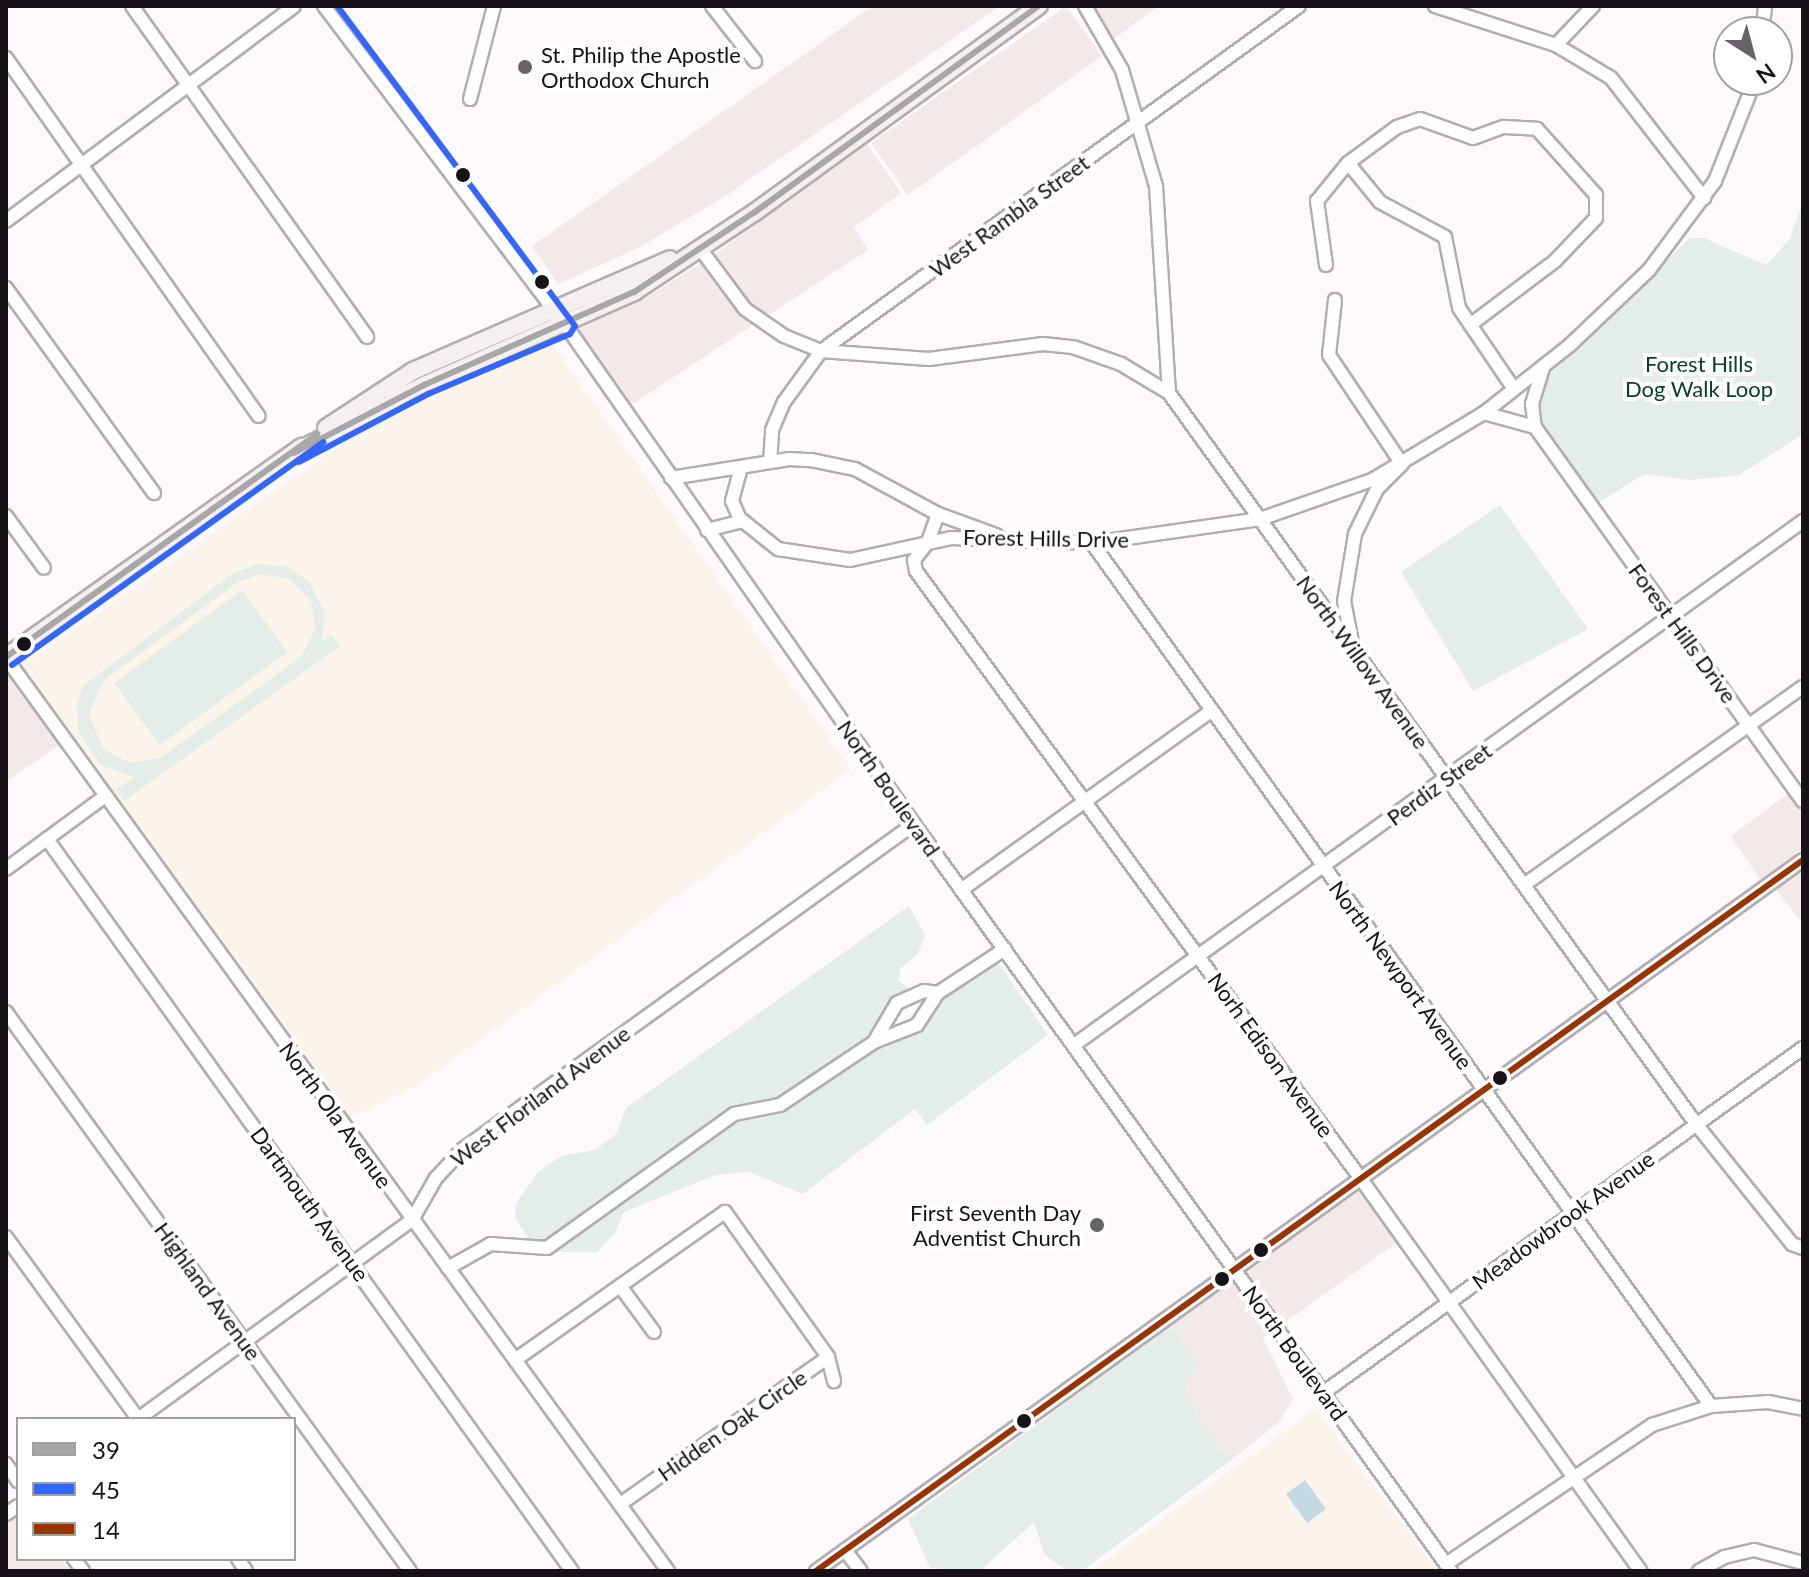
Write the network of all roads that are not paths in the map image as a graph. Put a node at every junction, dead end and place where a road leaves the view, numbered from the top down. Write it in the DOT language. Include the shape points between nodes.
graph roads {
  1 [pos="132,6"];
  2 [pos="294,6"];
  3 [pos="324,6"];
  4 [pos="494,6"];
  5 [pos="712,6"];
  6 [pos="1039,6"];
  7 [pos="1085,6"];
  8 [pos="1299,6"];
  9 [pos="1435,6"];
  10 [pos="1593,6"];
  11 [pos="1556,45"];
  12 [pos="6,58"];
  13 [pos="755,61"];
  14 [pos="189,87"];
  15 [pos="1750,96"];
  16 [pos="470,99"];
  17 [pos="1140,121"];
  18 [pos="1348,163"];
  19 [pos="81,165"];
  20 [pos="1704,198"];
  21 [pos="6,221"];
  22 [pos="699,247"];
  23 [pos="1326,265"];
  24 [pos="6,288"];
  25 [pos="1335,300"];
  26 [pos="553,309"];
  27 [pos="565,325"];
  28 [pos="1470,325"];
  29 [pos="367,337"];
  30 [pos="821,351"];
  31 [pos="1544,367"];
  32 [pos="1514,389"];
  33 [pos="1169,393"];
  34 [pos="1484,413"];
  35 [pos="259,416"];
  36 [pos="1535,427"];
  37 [pos="294,453"];
  38 [pos="770,462"];
  39 [pos="1402,464"];
  40 [pos="740,471"];
  41 [pos="671,478"];
  42 [pos="154,493"];
  43 [pos="938,514"];
  44 [pos="6,516"];
  45 [pos="1260,519"];
  46 [pos="741,521"];
  47 [pos="1803,521"];
  48 [pos="707,530"];
  49 [pos="1011,539"];
  50 [pos="928,542"];
  51 [pos="1092,543"];
  52 [pos="44,568"];
  53 [pos="1670,618"];
  54 [pos="1354,649"];
  55 [pos="6,657"];
  56 [pos="1803,687"];
  57 [pos="1211,711"];
  58 [pos="1749,725"];
  59 [pos="1447,778"];
  60 [pos="104,797"];
  61 [pos="1085,801"];
  62 [pos="1803,801"];
  63 [pos="914,824"];
  64 [pos="47,839"];
  65 [pos="1803,860"];
  66 [pos="1324,867"];
  67 [pos="6,869"];
  68 [pos="1524,885"];
  69 [pos="961,890"];
  70 [pos="1005,949"];
  71 [pos="1199,956"];
  72 [pos="938,993"];
  73 [pos="1606,1002"];
  74 [pos="6,1012"];
  75 [pos="874,1042"];
  76 [pos="1074,1045"];
  77 [pos="1803,1048"];
  78 [pos="1484,1090"];
  79 [pos="1696,1124"];
  80 [pos="1361,1179"];
  81 [pos="1573,1213"];
  82 [pos="412,1220"];
  83 [pos="1803,1236"];
  84 [pos="6,1237"];
  85 [pos="1797,1246"];
  86 [pos="353,1263"];
  87 [pos="448,1268"];
  88 [pos="1234,1269"];
  89 [pos="620,1286"];
  90 [pos="1449,1302"];
  91 [pos="654,1332"];
  92 [pos="245,1342"];
  93 [pos="828,1357"];
  94 [pos="515,1360"];
  95 [pos="834,1381"];
  96 [pos="1323,1393"];
  97 [pos="1711,1406"];
  98 [pos="1803,1409"];
  99 [pos="137,1417"];
  100 [pos="141,1417"];
  101 [pos="1571,1475"];
  102 [pos="620,1504"];
  103 [pos="845,1550"];
  104 [pos="1803,1563"];
  105 [pos="1449,1568"];
  106 [pos="410,1571"];
  107 [pos="572,1571"];
  108 [pos="668,1571"];
  109 [pos="816,1571"];
  110 [pos="861,1571"];
  111 [pos="1641,1571"];
  112 [pos="1699,1571"];
  1 -- 14 [label="street"];
  2 -- 14 [label="street"];
  3 -- 26 [label="street, North Boulevard"];
  4 -- 16 [label="street"];
  5 -- 13 [label="street"];
  6 -- 22 [label="main road"];
  7 -- 17 [label="street" via="1122,70"];
  8 -- 17 [label="street, West Rambla Street"];
  9 -- 11 [label="street"];
  10 -- 11 [label="street"];
  11 -- 20 [label="street" via="1611,78"];
  12 -- 19 [label="street"];
  14 -- 19 [label="street"];
  14 -- 29 [label="street"];
  15 -- 20 [label="street, Forest Hills Drive" via="1734,143"];
  17 -- 30 [label="street, West Rambla Street"];
  17 -- 33 [label="street" via="1156,186"];
  18 -- 23 [label="street" via="1317,201"];
  18 -- 28 [label="street" via="1380,202 1445,237 1451,247 1454,292"];
  18 -- 28 [label="street" via="1408,121 1434,121 1473,138 1522,125 1551,139 1596,195 1596,218 1586,231"];
  19 -- 21 [label="street"];
  19 -- 35 [label="street"];
  20 -- 31 [label="street, Forest Hills Drive" via="1649,270"];
  22 -- 26 [label="main road"];
  22 -- 27 [label="main road" via="634,292"];
  22 -- 30 [label="street" via="745,309 784,336"];
  24 -- 42 [label="street"];
  25 -- 39 [label="street" via="1329,355"];
  26 -- 27 [label="street, North Boulevard"];
  26 -- 37 [label="main road" via="413,371 358,403"];
  27 -- 37 [label="main road" via="424,385"];
  27 -- 41 [label="street, North Boulevard"];
  28 -- 32 [label="street"];
  30 -- 33 [label="street" via="929,359 1043,344 1073,347 1121,364"];
  30 -- 38 [label="street, West Rambla Street" via="784,402 772,430"];
  31 -- 32 [label="street, Forest Hills Drive"];
  31 -- 36 [label="street" via="1532,404"];
  32 -- 34 [label="street, Forest Hills Drive"];
  33 -- 45 [label="street, North Willow Avenue"];
  34 -- 36 [label="street"];
  34 -- 39 [label="street, Forest Hills Drive"];
  36 -- 53 [label="street, Forest Hills Drive"];
  37 -- 55 [label="main road"];
  38 -- 40 [label="street, Forest Hills Drive"];
  38 -- 43 [label="street, Forest Hills Drive" via="811,460 855,469"];
  39 -- 45 [label="street, Forest Hills Drive"];
  39 -- 54 [label="street" via="1377,489 1355,534 1344,601"];
  40 -- 41 [label="street, Forest Hills Drive"];
  40 -- 46 [label="street" via="732,501"];
  41 -- 48 [label="street, North Boulevard"];
  43 -- 49 [label="street"];
  43 -- 50 [label="street, Forest Hills Drive"];
  44 -- 52 [label="street"];
  45 -- 51 [label="street, Forest Hills Drive"];
  45 -- 54 [label="street, North Willow Avenue"];
  46 -- 48 [label="street"];
  46 -- 50 [label="street, Forest Hills Drive" via="778,549 810,557 850,560"];
  47 -- 53 [label="street, Perdiz Street"];
  48 -- 63 [label="street, North Boulevard"];
  49 -- 50 [label="street, Forest Hills Drive"];
  49 -- 51 [label="street, Forest Hills Drive"];
  50 -- 61 [label="street, Norh Edison Avenue" via="914,560 916,571"];
  51 -- 57 [label="street, North Newport Avenue"];
  53 -- 58 [label="street, Forest Hills Drive"];
  53 -- 59 [label="street, Perdiz Street"];
  54 -- 59 [label="street, North Willow Avenue"];
  55 -- 60 [label="street, North Ola Avenue"];
  56 -- 58 [label="street"];
  57 -- 61 [label="street"];
  57 -- 66 [label="street, North Newport Avenue"];
  58 -- 62 [label="street, Forest Hills Drive"];
  58 -- 68 [label="street"];
  59 -- 66 [label="street, Perdiz Street"];
  59 -- 68 [label="street, North Willow Avenue"];
  60 -- 64 [label="street"];
  60 -- 82 [label="street, North Ola Avenue"];
  61 -- 69 [label="street"];
  61 -- 71 [label="street, Norh Edison Avenue"];
  63 -- 69 [label="street, North Boulevard"];
  63 -- 82 [label="street, West Floriland Avenue" via="463,1149 436,1178"];
  64 -- 67 [label="street"];
  64 -- 86 [label="street, Dartmouth Avenue"];
  65 -- 73 [label="street"];
  66 -- 71 [label="street, Perdiz Street"];
  66 -- 78 [label="street, North Newport Avenue"];
  68 -- 73 [label="street, North Willow Avenue"];
  69 -- 70 [label="street, North Boulevard"];
  70 -- 72 [label="street"];
  70 -- 76 [label="street, North Boulevard"];
  71 -- 76 [label="street, Perdiz Street"];
  71 -- 80 [label="street, Norh Edison Avenue"];
  72 -- 75 [label="street" via="917,1025"];
  72 -- 75 [label="street" via="924,991 897,1003"];
  73 -- 78 [label="street"];
  73 -- 79 [label="street, North Willow Avenue"];
  74 -- 92 [label="street, Highland Avenue"];
  75 -- 87 [label="street" via="780,1105 734,1114 547,1248 491,1244"];
  76 -- 88 [label="street, North Boulevard"];
  77 -- 79 [label="street, Meadowbrook Avenue"];
  78 -- 80 [label="street"];
  78 -- 81 [label="street, North Newport Avenue"];
  79 -- 81 [label="street, Meadowbrook Avenue"];
  79 -- 85 [label="street, North Willow Avenue"];
  80 -- 88 [label="street"];
  80 -- 90 [label="street, Norh Edison Avenue"];
  81 -- 90 [label="street, Meadowbrook Avenue"];
  81 -- 97 [label="street, North Newport Avenue"];
  82 -- 86 [label="street, West Floriland Avenue"];
  82 -- 87 [label="street, North Ola Avenue"];
  83 -- 85 [label="street"];
  84 -- 99 [label="street"];
  86 -- 92 [label="street, West Floriland Avenue"];
  86 -- 107 [label="street, Dartmouth Avenue"];
  87 -- 94 [label="street, North Ola Avenue"];
  88 -- 96 [label="street, North Boulevard"];
  88 -- 103 [label="street"];
  89 -- 91 [label="street"];
  89 -- 93 [label="street, Hidden Oak Circle" via="725,1212"];
  89 -- 94 [label="street, Hidden Oak Circle"];
  90 -- 96 [label="street, Meadowbrook Avenue"];
  90 -- 101 [label="street, Norh Edison Avenue"];
  92 -- 100 [label="street, West Floriland Avenue"];
  92 -- 106 [label="street, Highland Avenue"];
  93 -- 95 [label="street"];
  93 -- 102 [label="street, Hidden Oak Circle"];
  94 -- 102 [label="street, North Ola Avenue"];
  96 -- 105 [label="street, North Boulevard"];
  97 -- 98 [label="street" via="1768,1402"];
  97 -- 101 [label="street" via="1652,1425"];
  101 -- 105 [label="street"];
  101 -- 111 [label="street, Norh Edison Avenue"];
  102 -- 108 [label="street, North Ola Avenue"];
  103 -- 109 [label="street"];
  103 -- 110 [label="street"];
  104 -- 112 [label="street" via="1754,1550 1724,1557"];
}
